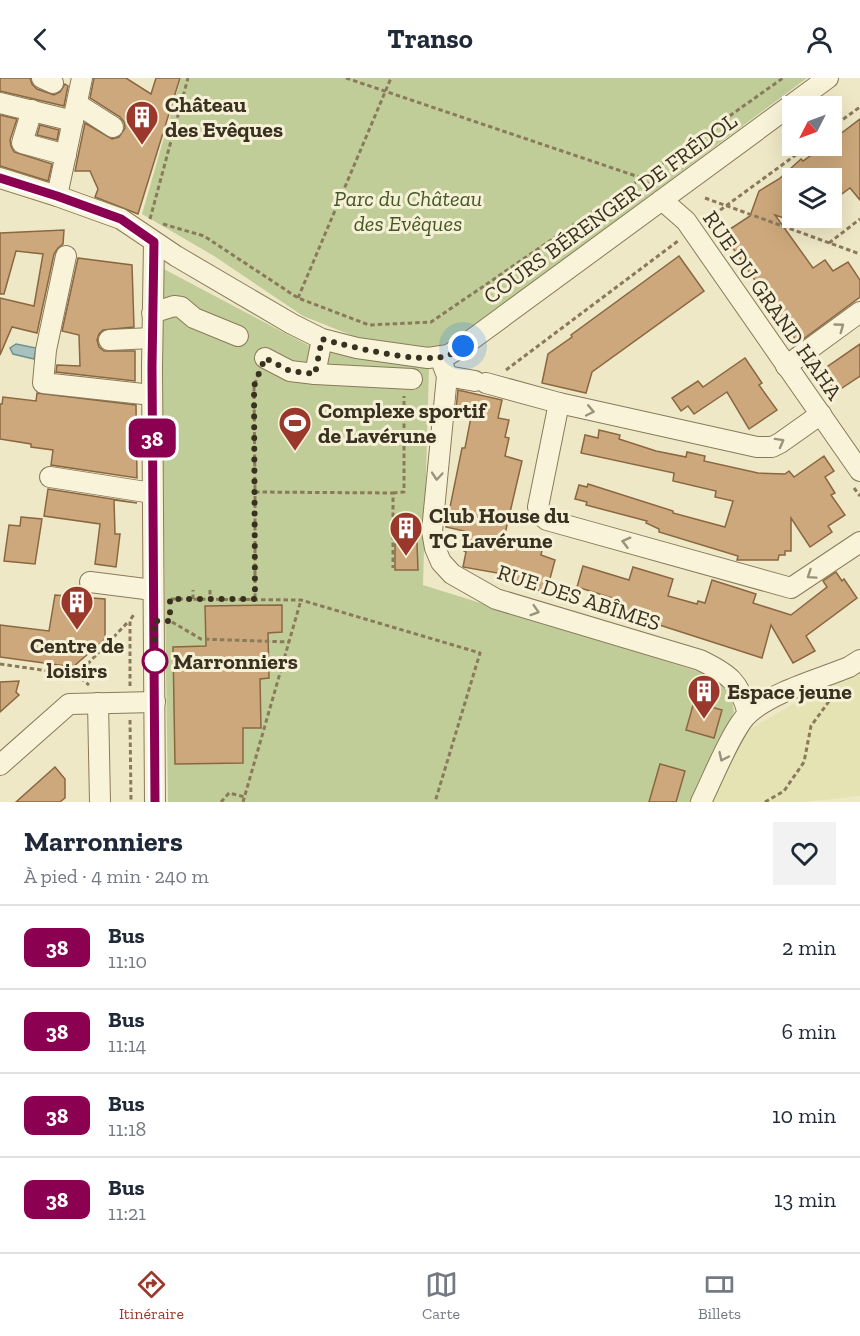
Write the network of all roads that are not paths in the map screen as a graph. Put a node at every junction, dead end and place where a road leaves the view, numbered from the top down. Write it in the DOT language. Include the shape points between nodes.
graph roads {
  1 [pos="828,78"];
  2 [pos="78,99"];
  3 [pos="0,103"];
  4 [pos="32,110"];
  5 [pos="113,127"];
  6 [pos="66,155"];
  7 [pos="0,178"];
  8 [pos="57,196"];
  9 [pos="662,200"];
  10 [pos="147,237"];
  11 [pos="66,256"];
  12 [pos="860,312"];
  13 [pos="152,313"];
  14 [pos="238,336"];
  15 [pos="152,338"];
  16 [pos="322,339"];
  17 [pos="109,340"];
  18 [pos="440,357"];
  19 [pos="265,358"];
  20 [pos="786,366"];
  21 [pos="315,374"];
  22 [pos="447,376"];
  23 [pos="408,386"];
  24 [pos="152,395"];
  25 [pos="559,404"];
  26 [pos="821,414"];
  27 [pos="860,471"];
  28 [pos="50,477"];
  29 [pos="152,493"];
  30 [pos="860,542"];
  31 [pos="90,582"];
  32 [pos="153,590"];
  33 [pos="860,660"];
  34 [pos="94,695"];
  35 [pos="155,702"];
  36 [pos="748,714"];
  37 [pos="0,765"];
  38 [pos="100,802"];
  39 [pos="156,802"];
  40 [pos="701,802"];
  1 -- 9 [label="street, COURS BÉRENGER DE FRÉDOL"];
  2 -- 4 [label="street"];
  2 -- 5 [label="street"];
  2 -- 6 [label="street"];
  3 -- 4 [label="street"];
  4 -- 6 [label="street" via="22,143"];
  6 -- 8 [label="street"];
  7 -- 8 [label="street, COURS BÉRENGER DE FRÉDOL"];
  8 -- 10 [label="street, COURS BÉRENGER DE FRÉDOL" via="121,219"];
  9 -- 18 [label="street, COURS BÉRENGER DE FRÉDOL" via="463,346"];
  9 -- 20 [label="street, RUE DU GRAND HAHA" via="686,221"];
  10 -- 13 [label="street"];
  10 -- 16 [label="street, COURS BÉRENGER DE FRÉDOL"];
  11 -- 24 [label="street" via="46,350 44,383"];
  20 -- 12 [label="street, one-way"];
  13 -- 14 [label="street" via="181,307 194,318"];
  13 -- 15 [label="street"];
  15 -- 17 [label="street"];
  15 -- 24 [label="street"];
  16 -- 18 [label="street, COURS BÉRENGER DE FRÉDOL" via="357,348"];
  16 -- 21 [label="street"];
  18 -- 22 [label="street, RUE DES ABÎMES"];
  19 -- 21 [label="street" via="290,371"];
  20 -- 26 [label="street, RUE DU GRAND HAHA"];
  21 -- 23 [label="street"];
  22 -- 25 [label="street"];
  22 -- 36 [label="street, RUE DES ABÎMES, one-way" via="432,531 441,562 452,574 496,599 700,660 724,671 744,697"];
  24 -- 29 [label="street"];
  25 -- 26 [label="street, one-way" via="757,447 780,443"];
  30 -- 25 [label="street, one-way" via="791,588 547,520 538,507"];
  26 -- 27 [label="street, RUE DU GRAND HAHA"];
  28 -- 29 [label="street"];
  29 -- 32 [label="street"];
  31 -- 32 [label="street"];
  32 -- 35 [label="street"];
  33 -- 36 [label="street" via="772,698"];
  34 -- 35 [label="street"];
  34 -- 37 [label="street" via="69,704"];
  34 -- 38 [label="street" via="99,729"];
  35 -- 39 [label="street"];
  36 -- 40 [label="street, one-way"];
}
